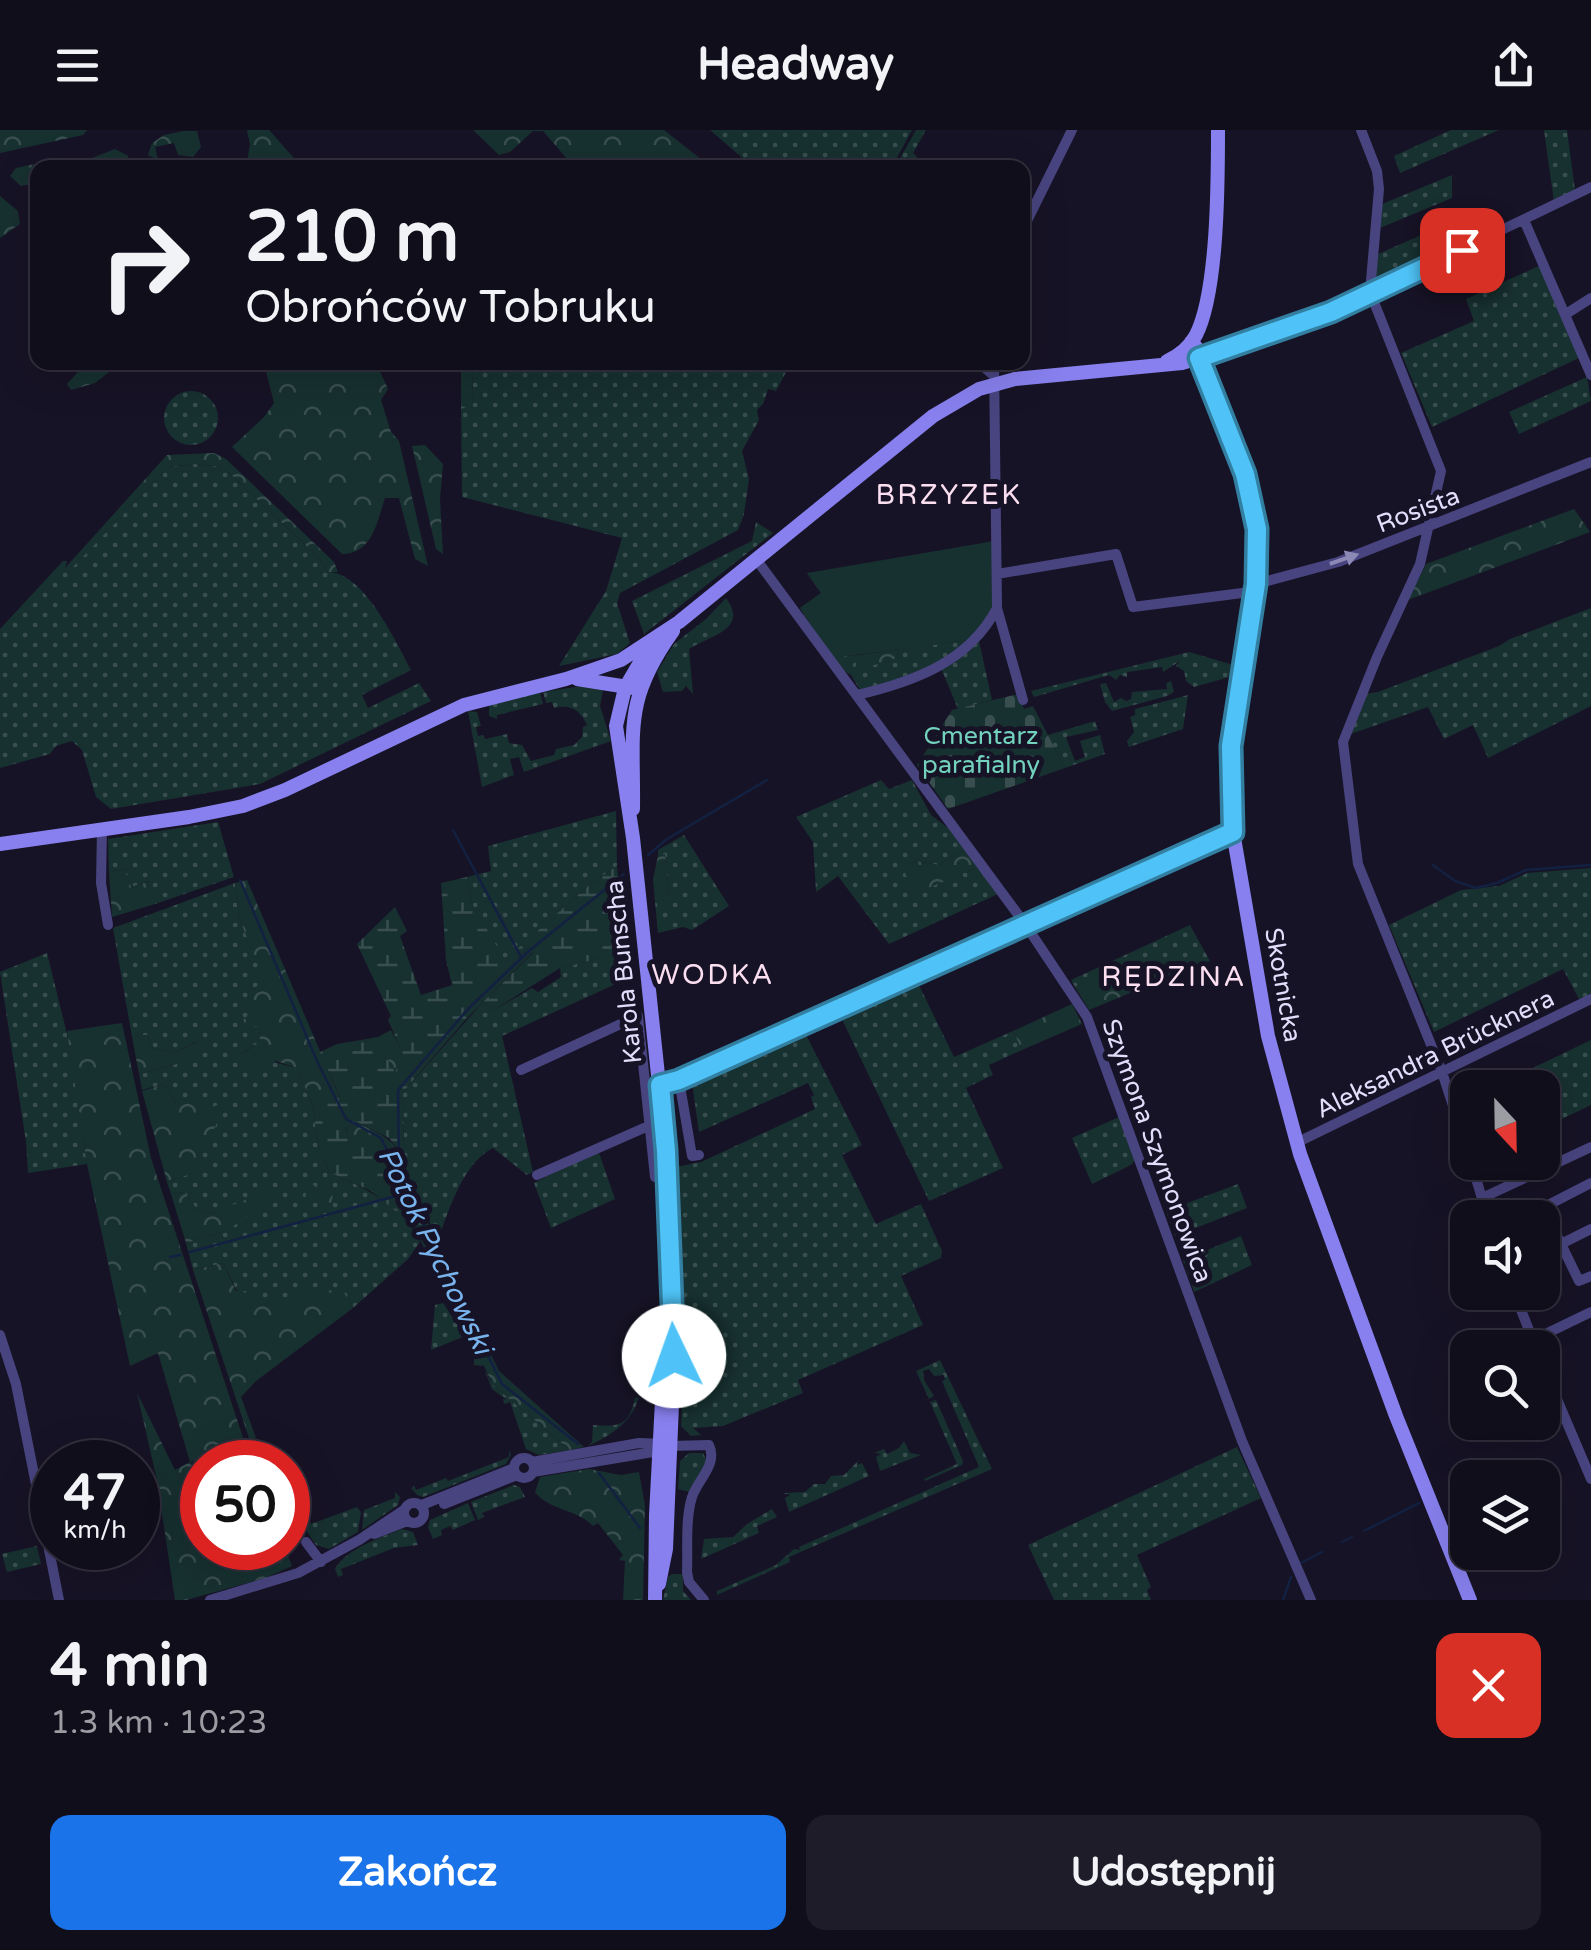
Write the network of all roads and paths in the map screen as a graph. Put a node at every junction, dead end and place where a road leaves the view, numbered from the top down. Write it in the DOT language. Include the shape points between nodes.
graph roads {
  1 [pos="1072,130"];
  2 [pos="1218,130"];
  3 [pos="1361,130"];
  4 [pos="1591,188"];
  5 [pos="1030,215"];
  6 [pos="1524,220"];
  7 [pos="1370,292"];
  8 [pos="1591,298"];
  9 [pos="1566,314"];
  10 [pos="1193,352"];
  11 [pos="994,374"];
  12 [pos="1591,375"];
  13 [pos="1591,462"];
  14 [pos="1430,528"];
  15 [pos="756,558"];
  16 [pos="997,574"];
  17 [pos="1256,590"];
  18 [pos="997,608"];
  19 [pos="679,622"];
  20 [pos="656,638"];
  21 [pos="598,669"];
  22 [pos="566,679"];
  23 [pos="631,685"];
  24 [pos="857,695"];
  25 [pos="1023,700"];
  26 [pos="102,829"];
  27 [pos="1233,832"];
  28 [pos="0,844"];
  29 [pos="1025,924"];
  30 [pos="108,926"];
  31 [pos="1591,999"];
  32 [pos="521,1070"];
  33 [pos="1442,1072"];
  34 [pos="679,1080"];
  35 [pos="660,1085"];
  36 [pos="1450,1097"];
  37 [pos="657,1124"];
  38 [pos="1296,1143"];
  39 [pos="1591,1147"];
  40 [pos="699,1155"];
  41 [pos="537,1176"];
  42 [pos="654,1177"];
  43 [pos="1476,1180"];
  44 [pos="1591,1183"];
  45 [pos="1482,1198"];
  46 [pos="1558,1200"];
  47 [pos="1591,1229"];
  48 [pos="1561,1244"];
  49 [pos="1591,1276"];
  50 [pos="1591,1312"];
  51 [pos="1559,1330"];
  52 [pos="0,1335"];
  53 [pos="1560,1406"];
  54 [pos="1591,1444"];
  55 [pos="663,1446"];
  56 [pos="1579,1451"];
  57 [pos="533,1467"];
  58 [pos="515,1472"];
  59 [pos="1591,1480"];
  60 [pos="423,1509"];
  61 [pos="405,1516"];
  62 [pos="310,1547"];
  63 [pos="321,1562"];
  64 [pos="655,1597"];
  65 [pos="60,1600"];
  66 [pos="210,1600"];
  67 [pos="704,1600"];
  68 [pos="1311,1600"];
  69 [pos="1470,1600"];
  1 -- 5 [label="street"];
  2 -- 10 [label="street" via="1212,254"];
  3 -- 7 [label="street" via="1379,189"];
  4 -- 6 [label="street"];
  6 -- 7 [label="street"];
  6 -- 9 [label="street"];
  7 -- 10 [label="street" via="1331,312"];
  7 -- 14 [label="street" via="1441,471"];
  8 -- 9 [label="street"];
  9 -- 12 [label="street"];
  10 -- 11 [label="street" via="1162,363"];
  10 -- 17 [label="street, Skotnicka" via="1254,505"];
  11 -- 15 [label="street"];
  11 -- 16 [label="street"];
  13 -- 14 [label="street, Rosista"];
  17 -- 14 [label="street, Rosista, one-way"];
  14 -- 33 [label="street" via="1343,742 1358,864"];
  15 -- 19 [label="street"];
  15 -- 24 [label="street, Szymona Szymonowica"];
  16 -- 17 [label="street, Rosista" via="1116,554 1134,607"];
  16 -- 18 [label="street"];
  17 -- 27 [label="street, Skotnicka" via="1231,746"];
  18 -- 24 [label="street" via="965,650 902,685"];
  18 -- 25 [label="street"];
  19 -- 20 [label="street"];
  19 -- 23 [label="street"];
  20 -- 21 [label="street"];
  20 -- 23 [label="street, Karola Bunscha"];
  21 -- 22 [label="street"];
  21 -- 23 [label="street" via="619,673"];
  22 -- 23 [label="street"];
  22 -- 26 [label="street" via="464,704 243,806"];
  23 -- 35 [label="street, Karola Bunscha" via="632,838"];
  24 -- 29 [label="street, Szymona Szymonowica"];
  26 -- 28 [label="street"];
  26 -- 30 [label="street"];
  27 -- 29 [label="street"];
  27 -- 38 [label="street, Skotnicka" via="1268,1036"];
  29 -- 34 [label="street"];
  29 -- 68 [label="street, Szymona Szymonowica" via="1090,1022 1242,1441"];
  31 -- 33 [label="street, Aleksandra Brücknera"];
  32 -- 37 [label="street" via="638,1016"];
  33 -- 36 [label="street"];
  33 -- 38 [label="street, Aleksandra Brücknera"];
  34 -- 35 [label="street"];
  34 -- 40 [label="street" via="692,1156"];
  35 -- 37 [label="street, Karola Bunscha"];
  37 -- 41 [label="street"];
  37 -- 42 [label="street"];
  37 -- 55 [label="street, Karola Bunscha" via="674,1356"];
  38 -- 69 [label="street, Skotnicka"];
  39 -- 45 [label="street"];
  43 -- 45 [label="street"];
  44 -- 46 [label="street"];
  47 -- 48 [label="street"];
  48 -- 49 [label="street" via="1579,1282"];
  50 -- 51 [label="street"];
  52 -- 65 [label="street"];
  53 -- 56 [label="street"];
  54 -- 56 [label="street"];
  55 -- 57 [label="street" via="640,1442"];
  55 -- 64 [label="street, Karola Bunscha" via="666,1550"];
  55 -- 67 [label="street" via="705,1444 712,1450 690,1512 687,1578"];
  56 -- 59 [label="street"];
  57 -- 58 [label="street" via="526,1478"];
  57 -- 58 [label="street" via="521,1458"];
  58 -- 60 [label="street"];
  60 -- 61 [label="street" via="420,1521"];
  60 -- 61 [label="street" via="410,1503"];
  61 -- 63 [label="street"];
  62 -- 63 [label="street"];
  63 -- 66 [label="street"];
}
